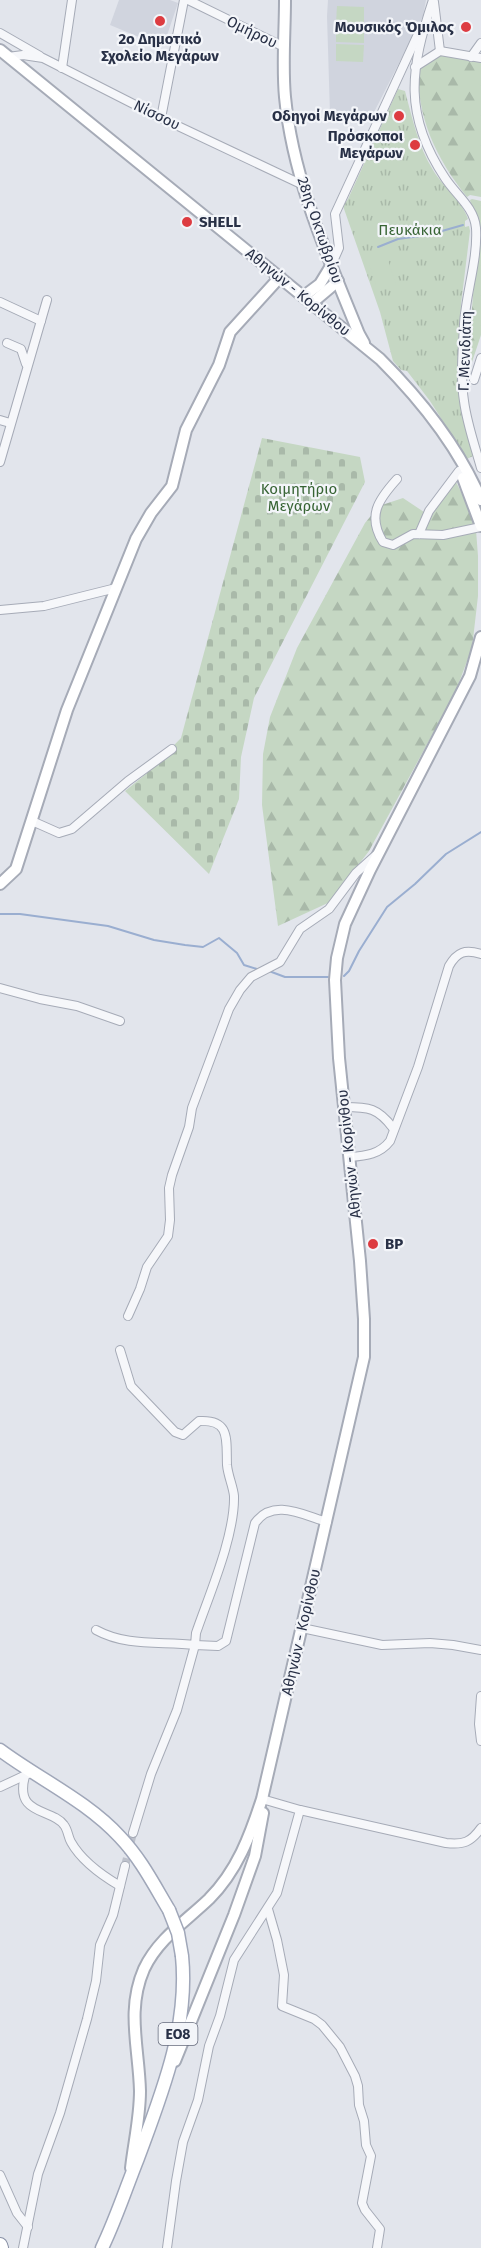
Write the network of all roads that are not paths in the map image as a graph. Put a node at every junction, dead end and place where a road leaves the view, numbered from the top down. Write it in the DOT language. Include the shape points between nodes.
graph roads {
  1 [pos="72,0"];
  2 [pos="186,0"];
  3 [pos="285,0"];
  4 [pos="433,0"];
  5 [pos="428,14"];
  6 [pos="0,33"];
  7 [pos="481,43"];
  8 [pos="284,47"];
  9 [pos="441,51"];
  10 [pos="4,54"];
  11 [pos="471,57"];
  12 [pos="43,58"];
  13 [pos="481,58"];
  14 [pos="415,67"];
  15 [pos="62,69"];
  16 [pos="161,117"];
  17 [pos="303,185"];
  18 [pos="331,266"];
  19 [pos="280,277"];
  20 [pos="338,281"];
  21 [pos="308,299"];
  22 [pos="47,300"];
  23 [pos="0,303"];
  24 [pos="41,321"];
  25 [pos="7,343"];
  26 [pos="368,348"];
  27 [pos="481,358"];
  28 [pos="26,372"];
  29 [pos="463,377"];
  30 [pos="477,381"];
  31 [pos="0,420"];
  32 [pos="10,423"];
  33 [pos="0,462"];
  34 [pos="481,468"];
  35 [pos="481,474"];
  36 [pos="397,479"];
  37 [pos="469,480"];
  38 [pos="481,500"];
  39 [pos="481,527"];
  40 [pos="419,534"];
  41 [pos="116,588"];
  42 [pos="0,610"];
  43 [pos="481,637"];
  44 [pos="172,749"];
  45 [pos="32,821"];
  46 [pos="380,852"];
  47 [pos="0,884"];
  48 [pos="481,954"];
  49 [pos="0,988"];
  50 [pos="120,1021"];
  51 [pos="344,1107"];
  52 [pos="393,1128"];
  53 [pos="350,1157"];
  54 [pos="128,1316"];
  55 [pos="120,1350"];
  56 [pos="327,1522"];
  57 [pos="302,1628"];
  58 [pos="96,1630"];
  59 [pos="195,1645"];
  60 [pos="481,1650"];
  61 [pos="481,1696"];
  62 [pos="481,1741"];
  63 [pos="0,1750"];
  64 [pos="28,1774"];
  65 [pos="0,1787"];
  66 [pos="262,1799"];
  67 [pos="300,1810"];
  68 [pos="481,1828"];
  69 [pos="133,1833"];
  70 [pos="125,1866"];
  71 [pos="120,1886"];
  72 [pos="268,1909"];
  73 [pos="156,2108"];
  74 [pos="0,2175"];
  75 [pos="129,2181"];
  76 [pos="28,2227"];
  77 [pos="111,2231"];
  78 [pos="23,2248"];
  79 [pos="102,2248"];
  80 [pos="107,2248"];
  81 [pos="167,2248"];
  82 [pos="377,2248"];
  1 -- 15 [label="street"];
  2 -- 8 [label="street, Ομήρου"];
  2 -- 16 [label="street"];
  3 -- 8 [label="main road, 28ης Οκτωβρίου"];
  4 -- 5 [label="street, Γ. Μενιδιάτη"];
  4 -- 9 [label="street"];
  5 -- 14 [label="street, Γ. Μενιδιάτη"];
  5 -- 18 [label="street" via="335,214 339,248"];
  6 -- 12 [label="street"];
  7 -- 11 [label="street"];
  8 -- 17 [label="main road, 28ης Οκτωβρίου" via="288,114"];
  9 -- 11 [label="street"];
  9 -- 14 [label="street"];
  10 -- 12 [label="street, Νίσσου"];
  10 -- 19 [label="main road, Αθηνών - Κορίνθου"];
  11 -- 13 [label="street"];
  12 -- 15 [label="street, Νίσσου"];
  14 -- 29 [label="street, Γ. Μενιδιάτη" via="415,106 428,150 476,226 464,323"];
  15 -- 16 [label="street, Νίσσου"];
  16 -- 17 [label="street, Νίσσου"];
  17 -- 18 [label="main road, 28ης Οκτωβρίου"];
  18 -- 20 [label="main road, 28ης Οκτωβρίου"];
  18 -- 21 [label="main road"];
  19 -- 21 [label="main road, Αθηνών - Κορίνθου"];
  19 -- 41 [label="main road" via="230,332 219,365 186,429 172,486 143,525"];
  20 -- 21 [label="main road"];
  20 -- 26 [label="main road, 28ης Οκτωβρίου"];
  21 -- 26 [label="main road, Αθηνών - Κορίνθου"];
  22 -- 24 [label="street"];
  23 -- 24 [label="street"];
  24 -- 28 [label="street"];
  25 -- 28 [label="street" via="21,349"];
  26 -- 37 [label="main road, Αθηνών - Κορίνθου" via="421,405 447,440"];
  27 -- 30 [label="street"];
  28 -- 32 [label="street"];
  29 -- 30 [label="street"];
  29 -- 34 [label="street, Γ. Μενιδιάτη" via="464,403"];
  31 -- 32 [label="street"];
  32 -- 33 [label="street"];
  35 -- 37 [label="main road"];
  36 -- 40 [label="street" via="383,494 375,513 376,532 383,542 393,544"];
  37 -- 38 [label="main road, Αθηνών - Κορίνθου"];
  37 -- 39 [label="main road, Αθηνών - Κορίνθου"];
  37 -- 40 [label="street" via="429,511"];
  39 -- 40 [label="street" via="443,535"];
  41 -- 42 [label="street" via="44,606"];
  41 -- 45 [label="main road" via="71,700"];
  43 -- 46 [label="main road, Αθηνών - Κορίνθου" via="470,676"];
  44 -- 45 [label="street" via="72,829 59,833"];
  45 -- 47 [label="main road" via="16,869"];
  46 -- 51 [label="main road, Αθηνών - Κορίνθου" via="345,924 337,958 336,1009"];
  46 -- 54 [label="street" via="362,866 329,909 300,929 280,962 251,977 234,1000 192,1108 172,1175 168,1236 147,1267"];
  48 -- 52 [label="street" via="460,952 449,966 418,1067"];
  49 -- 50 [label="street" via="77,1006"];
  51 -- 52 [label="street" via="370,1108"];
  51 -- 53 [label="main road, Αθηνών - Κορίνθου"];
  52 -- 53 [label="street" via="384,1149"];
  53 -- 56 [label="main road, Αθηνών - Κορίνθου" via="364,1357"];
  55 -- 59 [label="street" via="131,1386 170,1428 183,1435 199,1420 209,1420 222,1427 227,1441 227,1469 234,1495 232,1518"];
  56 -- 57 [label="main road, Αθηνών - Κορίνθου"];
  56 -- 59 [label="street" via="281,1509 259,1516 252,1528 226,1641 218,1646"];
  57 -- 60 [label="street" via="382,1645 430,1643"];
  57 -- 66 [label="main road, Αθηνών - Κορίνθου"];
  58 -- 59 [label="street" via="126,1641"];
  59 -- 69 [label="street" via="177,1710"];
  61 -- 62 [label="street"];
  63 -- 64 [label="main road, Αθηνών - Κορίνθου / ΕΟ8"];
  64 -- 65 [label="street"];
  64 -- 71 [label="street" via="23,1792 32,1807 64,1823 75,1848"];
  64 -- 73 [label="main road, Αθηνών - Κορίνθου / ΕΟ8, bridge" via="99,1818 119,1836 139,1859 178,1933 184,1990 178,2033"];
  66 -- 67 [label="street"];
  66 -- 73 [label="main road, Αθηνών - Κορίνθου" via="261,1830 252,1866"];
  66 -- 75 [label="main road, Αθηνών - Κορίνθου" via="245,1846 229,1875 160,1944 140,1980 133,2015 139,2110"];
  67 -- 68 [label="street" via="459,1845 467,1843"];
  67 -- 72 [label="street" via="282,1882"];
  70 -- 71 [label="street"];
  71 -- 76 [label="street" via="113,1916 100,1944 87,2019 38,2174"];
  72 -- 81 [label="street" via="234,1960 198,2100 183,2142"];
  72 -- 82 [label="street" via="284,1975 282,2006 322,2025 340,2047 358,2086 358,2105 371,2156 362,2203 380,2229"];
  73 -- 75 [label="main road, Αθηνών - Κορίνθου / ΕΟ8"];
  74 -- 76 [label="street" via="17,2213"];
  75 -- 77 [label="main road, Αθηνών - Κορίνθου / ΕΟ8"];
  76 -- 78 [label="street"];
  77 -- 79 [label="main road, Αθηνών - Κορίνθου / ΕΟ8"];
  77 -- 80 [label="main road, Αθηνών - Κορίνθου / ΕΟ8"];
}
